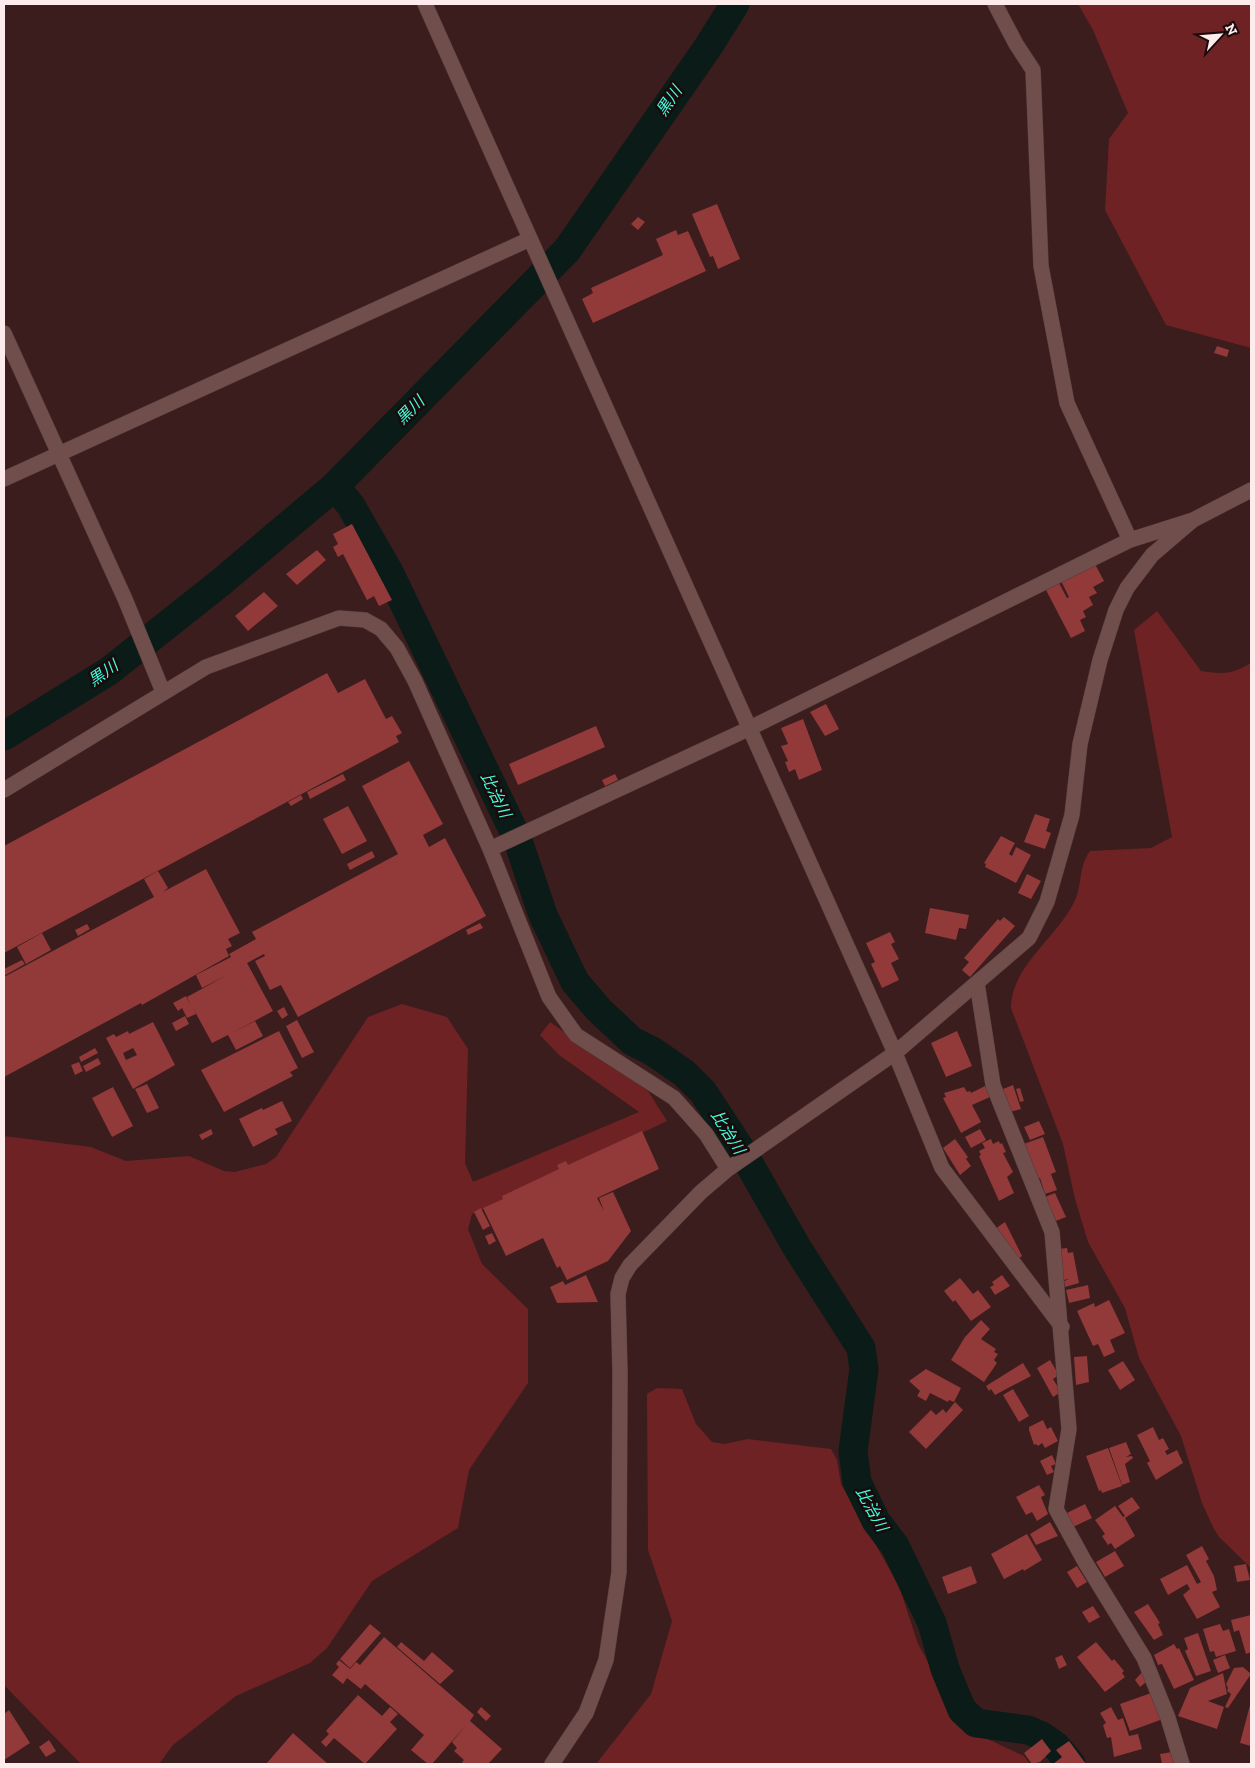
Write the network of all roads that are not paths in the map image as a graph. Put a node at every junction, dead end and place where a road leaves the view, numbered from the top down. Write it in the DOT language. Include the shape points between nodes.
graph roads {
  1 [pos="425,4"];
  2 [pos="995,4"];
  3 [pos="530,239"];
  4 [pos="4,333"];
  5 [pos="59,455"];
  6 [pos="4,479"];
  7 [pos="1251,490"];
  8 [pos="1192,520"];
  9 [pos="1130,540"];
  10 [pos="161,686"];
  11 [pos="748,729"];
  12 [pos="4,790"];
  13 [pos="490,849"];
  14 [pos="977,983"];
  15 [pos="895,1054"];
  16 [pos="728,1169"];
  17 [pos="1062,1327"];
  18 [pos="552,1764"];
  19 [pos="1182,1764"];
  1 -- 3 [label="street"];
  2 -- 9 [label="street" via="1034,70 1041,266 1067,403"];
  3 -- 5 [label="street"];
  3 -- 11 [label="street"];
  4 -- 5 [label="street"];
  5 -- 6 [label="street"];
  5 -- 10 [label="street"];
  7 -- 8 [label="street"];
  8 -- 9 [label="street"];
  8 -- 14 [label="street" via="1152,555 1126,588 1100,660 1080,744 1072,815 1047,902 1029,938"];
  9 -- 11 [label="street"];
  10 -- 12 [label="street"];
  10 -- 13 [label="street" via="339,618 365,620 381,628 415,681"];
  11 -- 13 [label="street"];
  11 -- 15 [label="street"];
  13 -- 16 [label="street" via="548,997 576,1035 674,1098 706,1134"];
  14 -- 15 [label="street"];
  14 -- 17 [label="street" via="993,1085 1052,1232"];
  15 -- 16 [label="street"];
  15 -- 17 [label="street" via="942,1168"];
  16 -- 18 [label="street" via="630,1265 622,1278 618,1294 619,1572 606,1660 586,1713"];
  17 -- 19 [label="street" via="1069,1429 1056,1509 1144,1658"];
}
